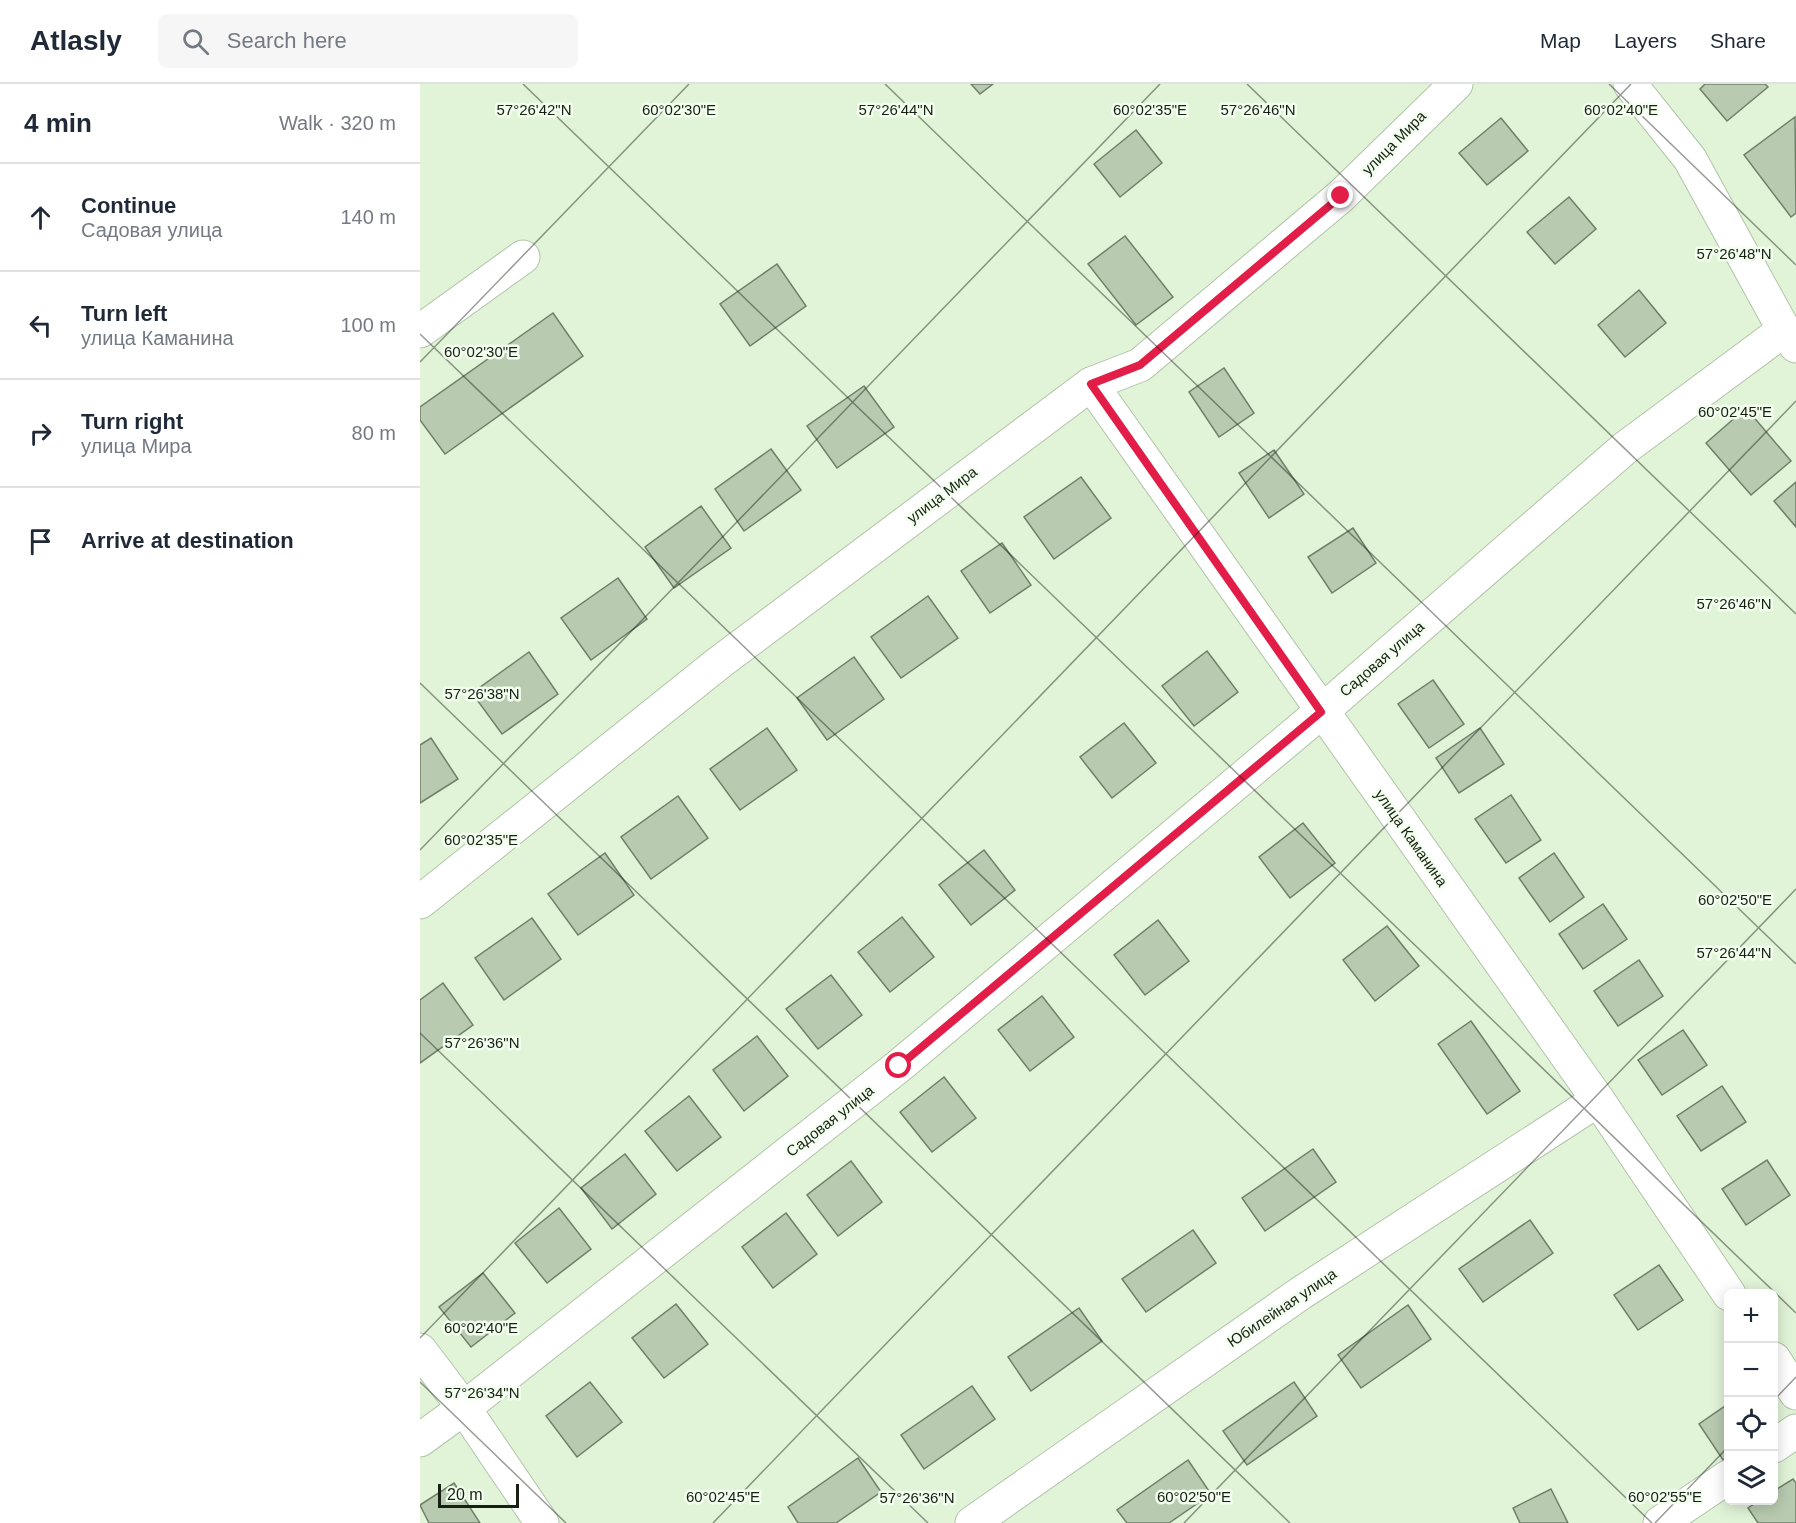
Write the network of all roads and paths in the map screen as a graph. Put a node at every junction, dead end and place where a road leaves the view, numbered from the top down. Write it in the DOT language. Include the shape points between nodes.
graph roads {
  1 [pos="1456,84"];
  2 [pos="1630,84"];
  3 [pos="523,257"];
  4 [pos="420,332"];
  5 [pos="1790,338"];
  6 [pos="1091,384"];
  7 [pos="1321,712"];
  8 [pos="420,902"];
  9 [pos="1598,1100"];
  10 [pos="1726,1289"];
  11 [pos="420,1350"];
  12 [pos="1778,1366"];
  13 [pos="1796,1393"];
  14 [pos="464,1408"];
  15 [pos="1796,1431"];
  16 [pos="420,1440"];
  17 [pos="1778,1443"];
  18 [pos="1724,1480"];
  19 [pos="542,1523"];
  20 [pos="972,1523"];
  21 [pos="1660,1523"];
  1 -- 6 [label="street, улица Мира" via="1341,196 1140,365"];
  2 -- 5 [label="street" via="1690,159"];
  3 -- 4 [label="street"];
  5 -- 7 [label="street, Садовая улица" via="1625,448"];
  6 -- 7 [label="street, улица Каманина"];
  6 -- 8 [label="street, улица Мира" via="720,662"];
  7 -- 9 [label="street, улица Каманина"];
  7 -- 14 [label="street, Садовая улица" via="899,1066"];
  9 -- 10 [label="street, улица Каманина"];
  9 -- 20 [label="street, Юбилейная улица" via="1301,1293"];
  11 -- 14 [label="street"];
  12 -- 13 [label="street"];
  14 -- 16 [label="street, Садовая улица"];
  14 -- 19 [label="street"];
  15 -- 17 [label="street"];
  18 -- 21 [label="street"];
}
